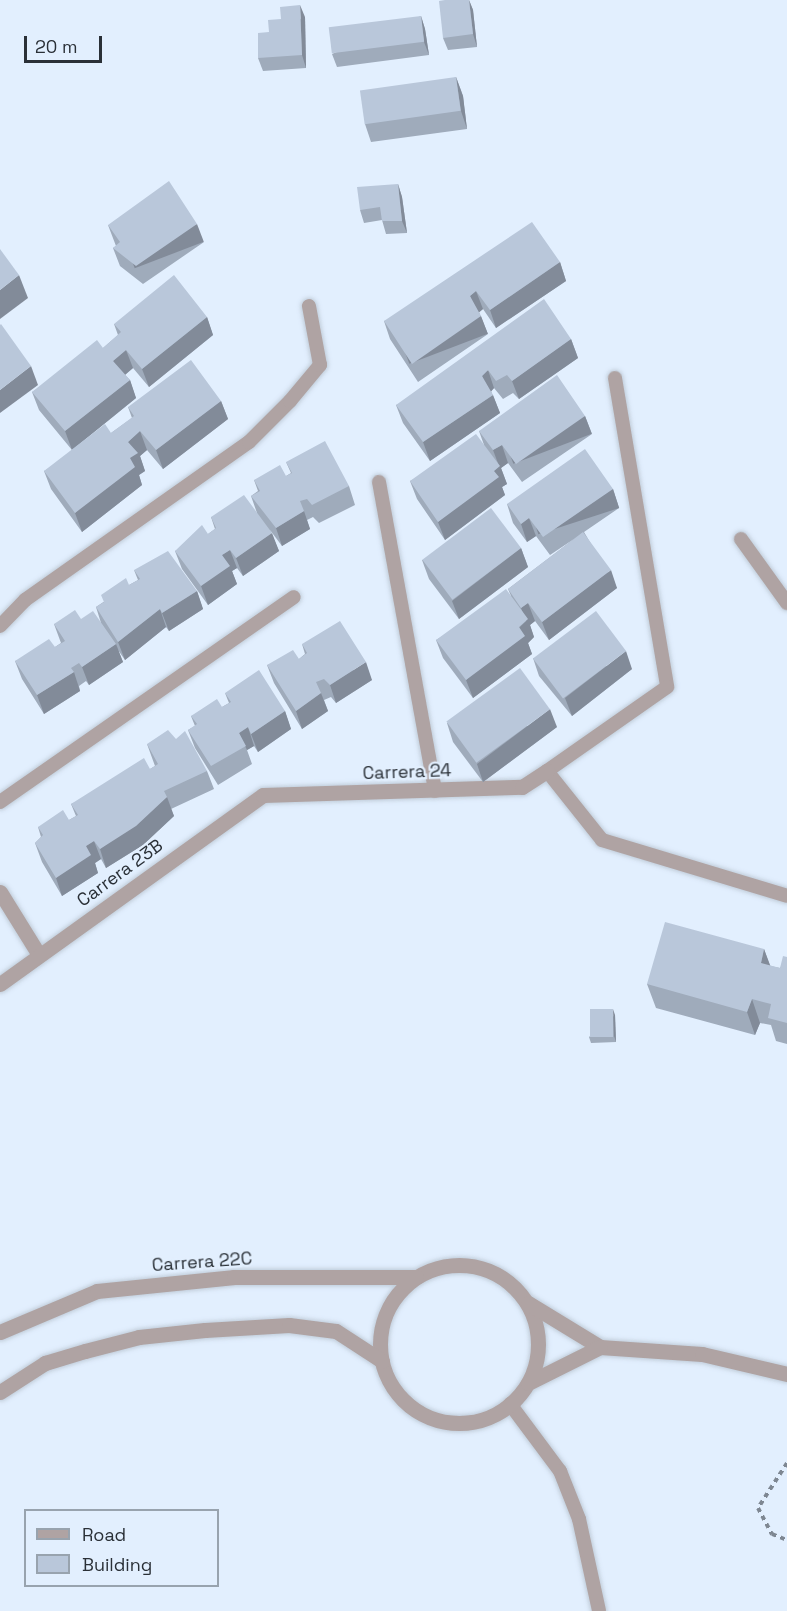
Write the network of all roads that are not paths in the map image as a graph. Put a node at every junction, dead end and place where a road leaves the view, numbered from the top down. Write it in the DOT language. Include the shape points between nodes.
graph roads {
  1 [pos="309,306"];
  2 [pos="615,378"];
  3 [pos="379,482"];
  4 [pos="741,539"];
  5 [pos="294,597"];
  6 [pos="787,603"];
  7 [pos="0,626"];
  8 [pos="547,771"];
  9 [pos="435,791"];
  10 [pos="263,795"];
  11 [pos="0,802"];
  12 [pos="0,892"];
  13 [pos="787,896"];
  14 [pos="39,955"];
  15 [pos="0,984"];
  16 [pos="416,1277"];
  17 [pos="528,1303"];
  18 [pos="0,1332"];
  19 [pos="600,1347"];
  20 [pos="382,1361"];
  21 [pos="787,1374"];
  22 [pos="528,1383"];
  23 [pos="0,1392"];
  24 [pos="510,1404"];
  25 [pos="599,1611"];
  1 -- 7 [label="lane" via="320,365 290,401 249,442 26,600"];
  2 -- 8 [label="lane" via="667,687"];
  3 -- 9 [label="lane"];
  4 -- 6 [label="lane"];
  5 -- 11 [label="lane"];
  8 -- 9 [label="street, Carrera 24" via="522,788"];
  8 -- 13 [label="lane" via="602,840"];
  9 -- 10 [label="street, Carrera 24"];
  10 -- 14 [label="street, Carrera 23B"];
  12 -- 14 [label="street"];
  14 -- 15 [label="street, Carrera 23B"];
  16 -- 17 [label="street" via="442,1267 471,1265 506,1280"];
  16 -- 18 [label="street, Carrera 22C" via="234,1277 97,1291"];
  16 -- 20 [label="street" via="390,1305 383,1323"];
  17 -- 19 [label="street"];
  17 -- 22 [label="street" via="538,1347"];
  19 -- 21 [label="street" via="702,1354"];
  19 -- 22 [label="street"];
  20 -- 23 [label="street" via="336,1331 289,1325 206,1330 139,1337 45,1363"];
  20 -- 24 [label="street" via="398,1395 429,1418 466,1423"];
  22 -- 24 [label="street"];
  24 -- 25 [label="lane" via="560,1471 579,1519"];
}
